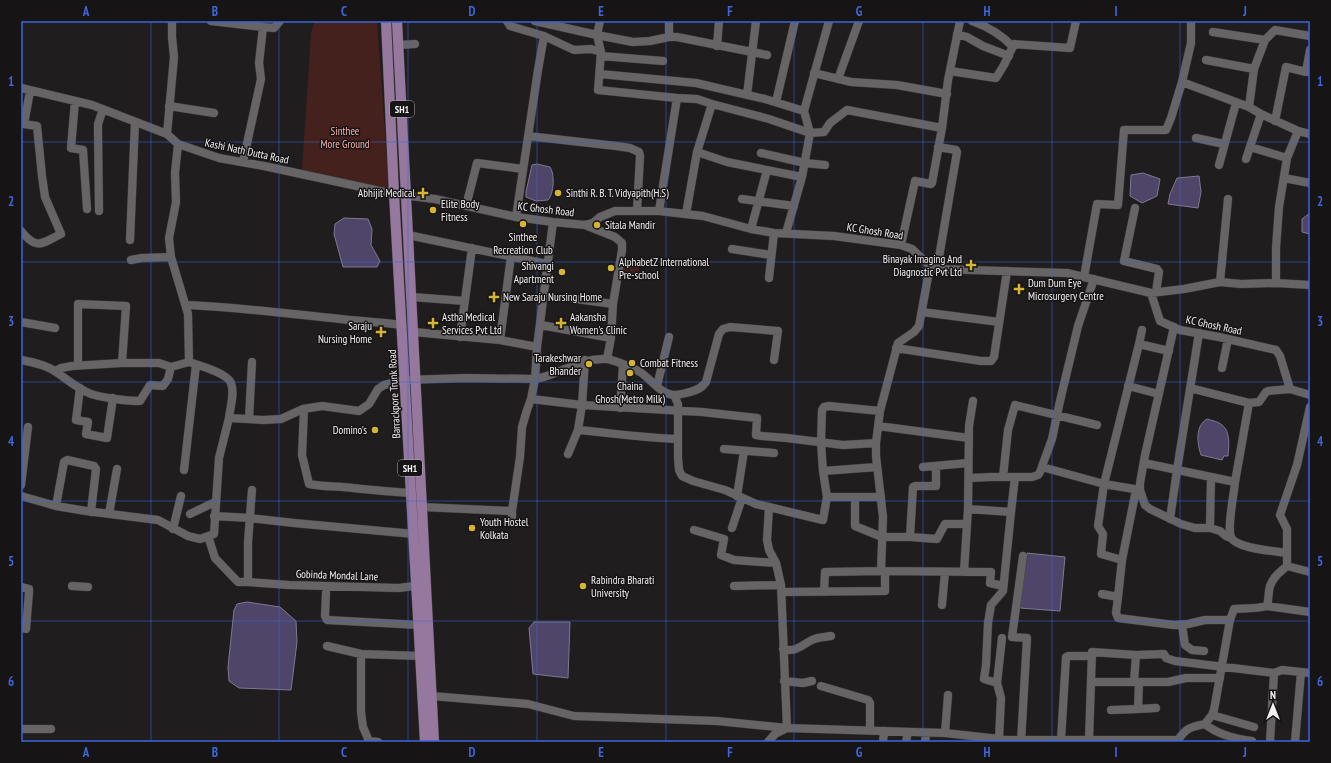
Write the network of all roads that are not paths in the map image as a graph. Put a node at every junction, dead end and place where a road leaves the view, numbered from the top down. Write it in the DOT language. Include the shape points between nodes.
graph roads {
  1 [pos="172,21"];
  2 [pos="211,21"];
  3 [pos="280,21"];
  4 [pos="386,21"];
  5 [pos="397,21"];
  6 [pos="507,21"];
  7 [pos="535,21"];
  8 [pos="600,21"];
  9 [pos="669,21"];
  10 [pos="720,21"];
  11 [pos="756,21"];
  12 [pos="795,21"];
  13 [pos="828,21"];
  14 [pos="858,21"];
  15 [pos="960,21"];
  16 [pos="972,21"];
  17 [pos="1076,21"];
  18 [pos="1191,21"];
  19 [pos="252,24"];
  20 [pos="263,27"];
  21 [pos="1213,32"];
  22 [pos="958,34"];
  23 [pos="597,35"];
  24 [pos="544,36"];
  25 [pos="669,36"];
  26 [pos="1310,36"];
  27 [pos="1264,40"];
  28 [pos="416,44"];
  29 [pos="398,45"];
  30 [pos="717,46"];
  31 [pos="1013,47"];
  32 [pos="1310,50"];
  33 [pos="751,52"];
  34 [pos="601,54"];
  35 [pos="1310,55"];
  36 [pos="767,56"];
  37 [pos="1009,56"];
  38 [pos="1206,60"];
  39 [pos="664,61"];
  40 [pos="1254,69"];
  41 [pos="950,71"];
  42 [pos="814,73"];
  43 [pos="600,74"];
  44 [pos="838,79"];
  45 [pos="1182,82"];
  46 [pos="21,88"];
  47 [pos="30,91"];
  48 [pos="947,94"];
  49 [pos="747,95"];
  50 [pos="677,98"];
  51 [pos="75,101"];
  52 [pos="776,102"];
  53 [pos="1236,103"];
  54 [pos="712,104"];
  55 [pos="169,106"];
  56 [pos="1249,106"];
  57 [pos="102,109"];
  58 [pos="804,111"];
  59 [pos="214,113"];
  60 [pos="1261,114"];
  61 [pos="1276,121"];
  62 [pos="135,122"];
  63 [pos="942,128"];
  64 [pos="1298,131"];
  65 [pos="810,133"];
  66 [pos="167,134"];
  67 [pos="1310,134"];
  68 [pos="528,136"];
  69 [pos="1196,138"];
  70 [pos="178,144"];
  71 [pos="1224,144"];
  72 [pos="938,147"];
  73 [pos="1250,147"];
  74 [pos="696,152"];
  75 [pos="761,153"];
  76 [pos="1287,158"];
  77 [pos="1246,159"];
  78 [pos="243,162"];
  79 [pos="805,163"];
  80 [pos="825,165"];
  81 [pos="1219,165"];
  82 [pos="523,169"];
  83 [pos="767,170"];
  84 [pos="802,178"];
  85 [pos="1284,178"];
  86 [pos="1310,183"];
  87 [pos="394,194"];
  88 [pos="406,196"];
  89 [pos="742,199"];
  90 [pos="1228,199"];
  91 [pos="759,202"];
  92 [pos="466,206"];
  93 [pos="794,206"];
  94 [pos="1135,208"];
  95 [pos="87,209"];
  96 [pos="99,211"];
  97 [pos="637,211"];
  98 [pos="659,211"];
  99 [pos="686,214"];
  100 [pos="516,217"];
  101 [pos="553,222"];
  102 [pos="585,225"];
  103 [pos="751,229"];
  104 [pos="774,232"];
  105 [pos="786,233"];
  106 [pos="22,234"];
  107 [pos="408,235"];
  108 [pos="130,240"];
  109 [pos="902,245"];
  110 [pos="472,248"];
  111 [pos="732,249"];
  112 [pos="772,255"];
  113 [pos="171,256"];
  114 [pos="510,256"];
  115 [pos="131,260"];
  116 [pos="547,264"];
  117 [pos="933,267"];
  118 [pos="1007,271"];
  119 [pos="1084,277"];
  120 [pos="769,278"];
  121 [pos="1094,279"];
  122 [pos="1220,282"];
  123 [pos="1276,283"];
  124 [pos="1310,285"];
  125 [pos="1154,293"];
  126 [pos="412,297"];
  127 [pos="569,298"];
  128 [pos="465,301"];
  129 [pos="613,304"];
  130 [pos="186,305"];
  131 [pos="922,312"];
  132 [pos="21,322"];
  133 [pos="999,322"];
  134 [pos="402,325"];
  135 [pos="540,325"];
  136 [pos="1174,327"];
  137 [pos="55,328"];
  138 [pos="1142,330"];
  139 [pos="414,332"];
  140 [pos="1199,333"];
  141 [pos="460,337"];
  142 [pos="669,337"];
  143 [pos="611,338"];
  144 [pos="1228,339"];
  145 [pos="500,340"];
  146 [pos="1139,344"];
  147 [pos="537,347"];
  148 [pos="896,348"];
  149 [pos="1169,351"];
  150 [pos="607,359"];
  151 [pos="21,360"];
  152 [pos="585,360"];
  153 [pos="774,360"];
  154 [pos="252,362"];
  155 [pos="122,363"];
  156 [pos="192,363"];
  157 [pos="78,365"];
  158 [pos="623,365"];
  159 [pos="171,367"];
  160 [pos="1222,368"];
  161 [pos="55,371"];
  162 [pos="416,379"];
  163 [pos="535,379"];
  164 [pos="405,380"];
  165 [pos="657,386"];
  166 [pos="1128,386"];
  167 [pos="80,388"];
  168 [pos="1190,388"];
  169 [pos="1290,390"];
  170 [pos="1159,394"];
  171 [pos="674,395"];
  172 [pos="1310,395"];
  173 [pos="113,398"];
  174 [pos="531,399"];
  175 [pos="973,401"];
  176 [pos="1249,403"];
  177 [pos="582,405"];
  178 [pos="1310,407"];
  179 [pos="620,408"];
  180 [pos="304,409"];
  181 [pos="880,411"];
  182 [pos="678,412"];
  183 [pos="1057,416"];
  184 [pos="229,418"];
  185 [pos="250,419"];
  186 [pos="1097,425"];
  187 [pos="878,426"];
  188 [pos="28,427"];
  189 [pos="578,430"];
  190 [pos="968,438"];
  191 [pos="678,439"];
  192 [pos="821,443"];
  193 [pos="876,443"];
  194 [pos="724,449"];
  195 [pos="744,451"];
  196 [pos="568,454"];
  197 [pos="774,454"];
  198 [pos="968,463"];
  199 [pos="1144,463"];
  200 [pos="936,466"];
  201 [pos="877,467"];
  202 [pos="923,467"];
  203 [pos="1042,467"];
  204 [pos="118,469"];
  205 [pos="184,470"];
  206 [pos="1177,470"];
  207 [pos="824,471"];
  208 [pos="1003,477"];
  209 [pos="1015,477"];
  210 [pos="1211,477"];
  211 [pos="969,478"];
  212 [pos="1235,482"];
  213 [pos="1104,484"];
  214 [pos="21,485"];
  215 [pos="252,490"];
  216 [pos="1138,490"];
  217 [pos="412,494"];
  218 [pos="21,496"];
  219 [pos="181,496"];
  220 [pos="826,496"];
  221 [pos="739,497"];
  222 [pos="855,497"];
  223 [pos="881,497"];
  224 [pos="215,502"];
  225 [pos="56,506"];
  226 [pos="422,508"];
  227 [pos="769,508"];
  228 [pos="968,509"];
  229 [pos="91,512"];
  230 [pos="1011,512"];
  231 [pos="109,514"];
  232 [pos="190,514"];
  233 [pos="214,516"];
  234 [pos="250,518"];
  235 [pos="1170,519"];
  236 [pos="967,524"];
  237 [pos="173,528"];
  238 [pos="732,528"];
  239 [pos="1210,528"];
  240 [pos="694,530"];
  241 [pos="414,534"];
  242 [pos="208,536"];
  243 [pos="882,536"];
  244 [pos="910,537"];
  245 [pos="1231,538"];
  246 [pos="1287,553"];
  247 [pos="1023,556"];
  248 [pos="1122,560"];
  249 [pos="776,563"];
  250 [pos="1287,566"];
  251 [pos="883,571"];
  252 [pos="945,572"];
  253 [pos="964,572"];
  254 [pos="1310,572"];
  255 [pos="248,582"];
  256 [pos="421,585"];
  257 [pos="72,586"];
  258 [pos="88,586"];
  259 [pos="734,586"];
  260 [pos="1003,586"];
  261 [pos="21,587"];
  262 [pos="782,588"];
  263 [pos="824,592"];
  264 [pos="326,593"];
  265 [pos="1102,594"];
  266 [pos="1118,597"];
  267 [pos="942,605"];
  268 [pos="1267,606"];
  269 [pos="1310,612"];
  270 [pos="1230,620"];
  271 [pos="419,625"];
  272 [pos="1182,625"];
  273 [pos="26,629"];
  274 [pos="831,636"];
  275 [pos="1002,638"];
  276 [pos="327,646"];
  277 [pos="783,649"];
  278 [pos="1204,651"];
  279 [pos="361,654"];
  280 [pos="1136,654"];
  281 [pos="420,656"];
  282 [pos="1092,656"];
  283 [pos="1221,667"];
  284 [pos="1301,672"];
  285 [pos="1274,673"];
  286 [pos="1310,673"];
  287 [pos="1220,678"];
  288 [pos="812,681"];
  289 [pos="784,682"];
  290 [pos="997,682"];
  291 [pos="1091,682"];
  292 [pos="1136,682"];
  293 [pos="821,686"];
  294 [pos="948,695"];
  295 [pos="432,696"];
  296 [pos="1156,708"];
  297 [pos="1138,709"];
  298 [pos="1111,710"];
  299 [pos="1212,715"];
  300 [pos="1205,724"];
  301 [pos="1254,727"];
  302 [pos="787,728"];
  303 [pos="21,729"];
  304 [pos="50,729"];
  305 [pos="870,730"];
  306 [pos="884,731"];
  307 [pos="908,732"];
  308 [pos="926,732"];
  309 [pos="945,733"];
  310 [pos="957,738"];
  311 [pos="999,739"];
  312 [pos="1061,740"];
  313 [pos="1089,740"];
  314 [pos="1021,741"];
  315 [pos="1102,741"];
  316 [pos="1129,741"];
  317 [pos="1178,741"];
  318 [pos="1252,741"];
  319 [pos="378,742"];
  320 [pos="425,742"];
  321 [pos="434,742"];
  322 [pos="768,742"];
  323 [pos="882,742"];
  324 [pos="906,742"];
  325 [pos="925,742"];
  326 [pos="1270,742"];
  327 [pos="1295,742"];
  1 -- 55 [label="street" via="174,57"];
  2 -- 19 [label="street"];
  3 -- 20 [label="street" via="274,28"];
  4 -- 87 [label="main road, Barrackpore Trunk Road / SH1"];
  5 -- 29 [label="main road, Barrackpore Trunk Road / SH1"];
  6 -- 24 [label="street" via="510,26"];
  7 -- 23 [label="street"];
  8 -- 23 [label="street"];
  9 -- 25 [label="street"];
  10 -- 30 [label="street"];
  11 -- 33 [label="street"];
  12 -- 52 [label="street"];
  13 -- 42 [label="street"];
  14 -- 44 [label="street"];
  15 -- 22 [label="street"];
  16 -- 31 [label="street" via="995,30"];
  17 -- 31 [label="street" via="1070,48 1014,44"];
  18 -- 45 [label="street" via="1191,43"];
  19 -- 20 [label="street"];
  20 -- 78 [label="street" via="259,63 261,79"];
  21 -- 27 [label="street"];
  22 -- 37 [label="street"];
  22 -- 41 [label="street"];
  23 -- 25 [label="street" via="634,42"];
  23 -- 34 [label="street"];
  24 -- 34 [label="street" via="574,50 591,49"];
  24 -- 68 [label="street"];
  25 -- 30 [label="street"];
  26 -- 27 [label="street" via="1275,30"];
  27 -- 40 [label="street"];
  28 -- 29 [label="street"];
  29 -- 88 [label="main road, Barrackpore Trunk Road / SH1"];
  30 -- 33 [label="street"];
  31 -- 37 [label="street"];
  32 -- 35 [label="street"];
  33 -- 36 [label="street"];
  33 -- 49 [label="street"];
  34 -- 39 [label="street"];
  34 -- 43 [label="street"];
  35 -- 61 [label="street" via="1306,72 1286,67"];
  37 -- 41 [label="street" via="996,78"];
  38 -- 40 [label="street"];
  40 -- 56 [label="street"];
  41 -- 48 [label="street"];
  42 -- 44 [label="street"];
  42 -- 58 [label="street"];
  43 -- 49 [label="street" via="696,84"];
  43 -- 50 [label="street" via="598,90"];
  44 -- 48 [label="street" via="863,84 897,85"];
  45 -- 53 [label="street"];
  45 -- 119 [label="street" via="1166,130 1124,130 1118,204 1097,204"];
  46 -- 47 [label="street, Kashi Nath Dutta Road"];
  47 -- 51 [label="street, Kashi Nath Dutta Road"];
  47 -- 106 [label="street" via="24,124 37,126 45,197 61,234 41,244 34,244"];
  48 -- 63 [label="street"];
  49 -- 52 [label="street"];
  50 -- 54 [label="street" via="697,99"];
  50 -- 98 [label="street"];
  51 -- 57 [label="street, Kashi Nath Dutta Road"];
  51 -- 95 [label="street" via="70,148 83,150"];
  52 -- 58 [label="street"];
  53 -- 56 [label="street"];
  53 -- 71 [label="street"];
  54 -- 65 [label="street" via="769,118"];
  54 -- 74 [label="street"];
  55 -- 59 [label="street"];
  55 -- 66 [label="street"];
  56 -- 60 [label="street"];
  57 -- 62 [label="street, Kashi Nath Dutta Road"];
  57 -- 96 [label="street" via="98,124"];
  58 -- 65 [label="street"];
  60 -- 61 [label="street"];
  60 -- 73 [label="street"];
  61 -- 64 [label="street"];
  62 -- 66 [label="street, Kashi Nath Dutta Road"];
  62 -- 108 [label="street"];
  63 -- 65 [label="street" via="847,110 830,123 824,132"];
  63 -- 72 [label="street"];
  64 -- 67 [label="street"];
  64 -- 76 [label="street"];
  65 -- 79 [label="street"];
  66 -- 70 [label="street, Kashi Nath Dutta Road"];
  68 -- 82 [label="street"];
  68 -- 97 [label="street" via="630,148 639,152"];
  69 -- 71 [label="street"];
  70 -- 78 [label="street, Kashi Nath Dutta Road" via="219,158"];
  70 -- 113 [label="street" via="176,202 169,238"];
  71 -- 81 [label="street"];
  72 -- 109 [label="street" via="932,184 914,181"];
  72 -- 117 [label="street" via="957,152"];
  73 -- 76 [label="street"];
  73 -- 77 [label="street"];
  74 -- 83 [label="street" via="727,162"];
  74 -- 99 [label="street"];
  75 -- 79 [label="street"];
  76 -- 85 [label="street"];
  78 -- 87 [label="street, Kashi Nath Dutta Road"];
  79 -- 80 [label="street"];
  79 -- 84 [label="street"];
  82 -- 92 [label="street" via="477,163"];
  82 -- 100 [label="street"];
  83 -- 84 [label="street"];
  83 -- 91 [label="street"];
  84 -- 93 [label="street"];
  85 -- 86 [label="street"];
  85 -- 123 [label="street" via="1277,242"];
  87 -- 88 [label="street, Kashi Nath Dutta Road"];
  87 -- 134 [label="main road, Barrackpore Trunk Road / SH1"];
  88 -- 92 [label="street, KC Ghosh Road"];
  88 -- 107 [label="main road, Barrackpore Trunk Road / SH1"];
  89 -- 91 [label="street"];
  90 -- 122 [label="street"];
  91 -- 93 [label="street"];
  91 -- 103 [label="street"];
  92 -- 100 [label="street, KC Ghosh Road"];
  93 -- 105 [label="street"];
  94 -- 125 [label="street" via="1124,261 1157,269 1159,272"];
  97 -- 98 [label="street, KC Ghosh Road"];
  97 -- 102 [label="street, KC Ghosh Road" via="615,211"];
  98 -- 99 [label="street, KC Ghosh Road"];
  99 -- 103 [label="street, KC Ghosh Road"];
  100 -- 101 [label="street, KC Ghosh Road"];
  101 -- 102 [label="street, KC Ghosh Road"];
  101 -- 116 [label="street"];
  102 -- 129 [label="street" via="622,243"];
  103 -- 104 [label="street, KC Ghosh Road"];
  104 -- 105 [label="street, KC Ghosh Road"];
  104 -- 112 [label="street"];
  105 -- 109 [label="street, KC Ghosh Road"];
  107 -- 110 [label="street"];
  107 -- 126 [label="main road, Barrackpore Trunk Road / SH1"];
  109 -- 117 [label="street, KC Ghosh Road" via="912,249"];
  110 -- 114 [label="street"];
  110 -- 128 [label="street"];
  111 -- 112 [label="street"];
  112 -- 120 [label="street"];
  113 -- 115 [label="street"];
  113 -- 130 [label="street"];
  114 -- 116 [label="street"];
  114 -- 145 [label="street"];
  116 -- 135 [label="street"];
  117 -- 118 [label="street"];
  117 -- 131 [label="street"];
  118 -- 119 [label="street" via="1067,273"];
  118 -- 133 [label="street"];
  119 -- 121 [label="street"];
  121 -- 125 [label="street"];
  121 -- 183 [label="street" via="1078,326"];
  122 -- 123 [label="street"];
  122 -- 125 [label="street"];
  123 -- 124 [label="street"];
  125 -- 136 [label="street, KC Ghosh Road" via="1160,321"];
  126 -- 128 [label="street"];
  126 -- 139 [label="main road, Barrackpore Trunk Road / SH1"];
  127 -- 129 [label="street"];
  128 -- 141 [label="street"];
  129 -- 143 [label="street"];
  130 -- 134 [label="street" via="232,307"];
  130 -- 156 [label="street"];
  131 -- 133 [label="street"];
  131 -- 148 [label="street" via="919,326 898,343"];
  132 -- 137 [label="street"];
  133 -- 148 [label="street" via="994,357 988,361"];
  134 -- 164 [label="main road, Barrackpore Trunk Road / SH1"];
  135 -- 143 [label="street"];
  135 -- 147 [label="street"];
  136 -- 140 [label="street, KC Ghosh Road"];
  136 -- 149 [label="street"];
  138 -- 146 [label="street"];
  139 -- 141 [label="street"];
  139 -- 162 [label="main road, Barrackpore Trunk Road / SH1"];
  140 -- 144 [label="street, KC Ghosh Road"];
  140 -- 168 [label="street"];
  141 -- 145 [label="street"];
  142 -- 165 [label="street"];
  143 -- 150 [label="street"];
  144 -- 160 [label="street"];
  144 -- 169 [label="street, KC Ghosh Road" via="1276,350"];
  145 -- 147 [label="street"];
  146 -- 149 [label="street"];
  146 -- 166 [label="street"];
  147 -- 163 [label="street"];
  148 -- 181 [label="street"];
  149 -- 170 [label="street"];
  150 -- 152 [label="street"];
  150 -- 158 [label="street"];
  151 -- 161 [label="street"];
  152 -- 163 [label="street"];
  152 -- 177 [label="street"];
  153 -- 171 [label="street" via="778,331 727,327 719,334 704,384 698,389"];
  154 -- 185 [label="street"];
  155 -- 157 [label="street"];
  155 -- 157 [label="street" via="126,306 78,304"];
  155 -- 159 [label="street" via="159,363"];
  156 -- 159 [label="street"];
  156 -- 184 [label="street" via="215,371 231,382"];
  156 -- 205 [label="street"];
  157 -- 161 [label="street"];
  158 -- 165 [label="street" via="639,372"];
  158 -- 179 [label="street"];
  159 -- 173 [label="street" via="163,386 150,385 140,401"];
  161 -- 167 [label="street"];
  162 -- 163 [label="street"];
  162 -- 164 [label="street"];
  162 -- 226 [label="main road, Barrackpore Trunk Road / SH1"];
  163 -- 174 [label="street"];
  164 -- 180 [label="street" via="378,389 369,404 359,411 322,406"];
  164 -- 217 [label="main road, Barrackpore Trunk Road / SH1"];
  165 -- 171 [label="street"];
  166 -- 170 [label="street"];
  166 -- 213 [label="street"];
  167 -- 173 [label="street" via="91,394"];
  167 -- 173 [label="street" via="76,420 88,422 86,434 107,438"];
  168 -- 176 [label="street"];
  168 -- 206 [label="street"];
  169 -- 172 [label="street"];
  169 -- 176 [label="street" via="1268,391 1259,402"];
  170 -- 199 [label="street"];
  171 -- 182 [label="street"];
  174 -- 177 [label="street"];
  174 -- 226 [label="street" via="522,427 512,515"];
  175 -- 190 [label="street"];
  176 -- 212 [label="street"];
  177 -- 179 [label="street"];
  177 -- 189 [label="street"];
  178 -- 246 [label="street" via="1297,464 1280,515 1287,529"];
  179 -- 182 [label="street"];
  180 -- 185 [label="street" via="281,419"];
  180 -- 217 [label="street" via="302,455 309,484"];
  181 -- 187 [label="street"];
  181 -- 192 [label="street" via="824,407"];
  182 -- 191 [label="street"];
  182 -- 192 [label="street" via="757,418 756,435"];
  183 -- 186 [label="street"];
  183 -- 203 [label="street"];
  183 -- 208 [label="street" via="1014,405 1008,430"];
  184 -- 185 [label="street"];
  184 -- 224 [label="street" via="219,458"];
  187 -- 190 [label="street"];
  187 -- 193 [label="street"];
  188 -- 214 [label="street"];
  189 -- 191 [label="street"];
  189 -- 196 [label="street"];
  190 -- 198 [label="street"];
  191 -- 221 [label="street" via="679,470 682,476"];
  192 -- 193 [label="street"];
  192 -- 207 [label="street"];
  193 -- 201 [label="street"];
  194 -- 195 [label="street"];
  195 -- 197 [label="street"];
  195 -- 221 [label="street"];
  198 -- 200 [label="street"];
  198 -- 211 [label="street"];
  199 -- 206 [label="street"];
  199 -- 216 [label="street"];
  200 -- 202 [label="street"];
  200 -- 244 [label="street" via="936,486 913,487"];
  201 -- 207 [label="street"];
  201 -- 223 [label="street"];
  203 -- 209 [label="street" via="1034,477"];
  203 -- 213 [label="street"];
  204 -- 231 [label="street"];
  206 -- 210 [label="street"];
  206 -- 235 [label="street"];
  207 -- 220 [label="street"];
  208 -- 209 [label="street"];
  208 -- 211 [label="street"];
  209 -- 230 [label="street"];
  210 -- 212 [label="street"];
  210 -- 239 [label="street"];
  211 -- 228 [label="street"];
  212 -- 245 [label="street" via="1230,522"];
  213 -- 216 [label="street"];
  213 -- 248 [label="street" via="1098,526 1102,534 1101,554"];
  215 -- 234 [label="street"];
  216 -- 235 [label="street" via="1145,505"];
  216 -- 248 [label="street"];
  217 -- 241 [label="main road, Barrackpore Trunk Road / SH1"];
  218 -- 225 [label="street"];
  219 -- 237 [label="street"];
  220 -- 222 [label="street"];
  220 -- 227 [label="street" via="823,520"];
  221 -- 227 [label="street"];
  221 -- 238 [label="street"];
  222 -- 223 [label="street"];
  222 -- 243 [label="street" via="854,526"];
  223 -- 243 [label="street"];
  224 -- 232 [label="street"];
  224 -- 233 [label="street"];
  225 -- 229 [label="street"];
  225 -- 229 [label="street" via="64,462 68,460 96,468"];
  226 -- 256 [label="main road, Barrackpore Trunk Road / SH1"];
  227 -- 249 [label="street" via="767,540"];
  228 -- 230 [label="street"];
  228 -- 236 [label="street"];
  229 -- 231 [label="street"];
  230 -- 260 [label="street"];
  231 -- 237 [label="street" via="158,520"];
  233 -- 234 [label="street"];
  233 -- 242 [label="street" via="214,534"];
  234 -- 241 [label="street"];
  234 -- 255 [label="street"];
  235 -- 239 [label="street" via="1195,528"];
  236 -- 244 [label="street" via="945,524 936,539"];
  236 -- 253 [label="street"];
  237 -- 242 [label="street" via="200,539"];
  239 -- 245 [label="street"];
  240 -- 249 [label="street" via="724,539 721,555 734,560"];
  241 -- 256 [label="main road, Barrackpore Trunk Road / SH1"];
  242 -- 255 [label="street, Gobinda Mondal Lane" via="215,558 238,582"];
  243 -- 244 [label="street"];
  243 -- 251 [label="street"];
  245 -- 246 [label="street" via="1244,546"];
  246 -- 250 [label="street"];
  247 -- 314 [label="street" via="1012,637 1027,638"];
  248 -- 266 [label="street"];
  249 -- 262 [label="street"];
  250 -- 254 [label="street"];
  250 -- 268 [label="street" via="1276,575 1270,586"];
  251 -- 252 [label="street"];
  251 -- 263 [label="street" via="826,572"];
  251 -- 263 [label="street" via="885,591"];
  252 -- 253 [label="street"];
  252 -- 267 [label="street"];
  253 -- 260 [label="street" via="991,572 990,583"];
  255 -- 256 [label="street, Gobinda Mondal Lane" via="378,588"];
  256 -- 271 [label="main road, Barrackpore Trunk Road / SH1"];
  256 -- 295 [label="main road, Barrackpore Trunk Road / SH1"];
  257 -- 258 [label="street"];
  259 -- 262 [label="street"];
  260 -- 290 [label="street" via="1003,591 991,605 984,679"];
  261 -- 273 [label="street" via="28,589 29,592"];
  262 -- 263 [label="street"];
  262 -- 277 [label="street"];
  264 -- 271 [label="street" via="327,620"];
  265 -- 266 [label="street"];
  266 -- 272 [label="street" via="1118,618"];
  268 -- 269 [label="street"];
  268 -- 270 [label="street" via="1234,609"];
  270 -- 272 [label="street" via="1205,620"];
  270 -- 283 [label="street"];
  271 -- 281 [label="main road, Barrackpore Trunk Road / SH1"];
  272 -- 278 [label="street" via="1185,645 1192,650"];
  274 -- 277 [label="street" via="813,640 799,648"];
  275 -- 290 [label="street"];
  276 -- 279 [label="street"];
  277 -- 289 [label="street"];
  279 -- 281 [label="street"];
  279 -- 319 [label="street" via="363,727 369,741"];
  280 -- 282 [label="street" via="1092,652"];
  280 -- 283 [label="street" via="1164,654 1170,660"];
  280 -- 292 [label="street"];
  281 -- 320 [label="main road, Barrackpore Trunk Road / SH1"];
  282 -- 291 [label="street"];
  282 -- 312 [label="street" via="1066,658"];
  283 -- 285 [label="street"];
  283 -- 287 [label="street"];
  284 -- 285 [label="street" via="1282,670"];
  284 -- 286 [label="street"];
  284 -- 327 [label="street"];
  285 -- 326 [label="street"];
  287 -- 292 [label="street"];
  287 -- 299 [label="street"];
  288 -- 289 [label="street"];
  289 -- 302 [label="street"];
  290 -- 311 [label="street" via="1001,698"];
  291 -- 292 [label="street"];
  291 -- 313 [label="street"];
  292 -- 297 [label="street"];
  293 -- 305 [label="street" via="868,700"];
  294 -- 309 [label="street"];
  295 -- 302 [label="street" via="528,704 574,716 717,721"];
  295 -- 321 [label="main road, Barrackpore Trunk Road / SH1"];
  296 -- 297 [label="street"];
  297 -- 298 [label="street"];
  299 -- 300 [label="street"];
  299 -- 301 [label="street"];
  300 -- 317 [label="street" via="1185,730"];
  300 -- 318 [label="street" via="1222,734"];
  302 -- 305 [label="street"];
  302 -- 322 [label="street" via="775,734"];
  303 -- 304 [label="street"];
  305 -- 306 [label="street"];
  306 -- 307 [label="street"];
  306 -- 323 [label="street"];
  307 -- 308 [label="street"];
  307 -- 324 [label="street"];
  308 -- 309 [label="street"];
  308 -- 325 [label="street"];
  309 -- 310 [label="street"];
  310 -- 311 [label="street"];
  311 -- 314 [label="street"];
  312 -- 313 [label="street"];
  312 -- 314 [label="street"];
  313 -- 315 [label="street"];
  315 -- 316 [label="street"];
  316 -- 317 [label="street"];
}
